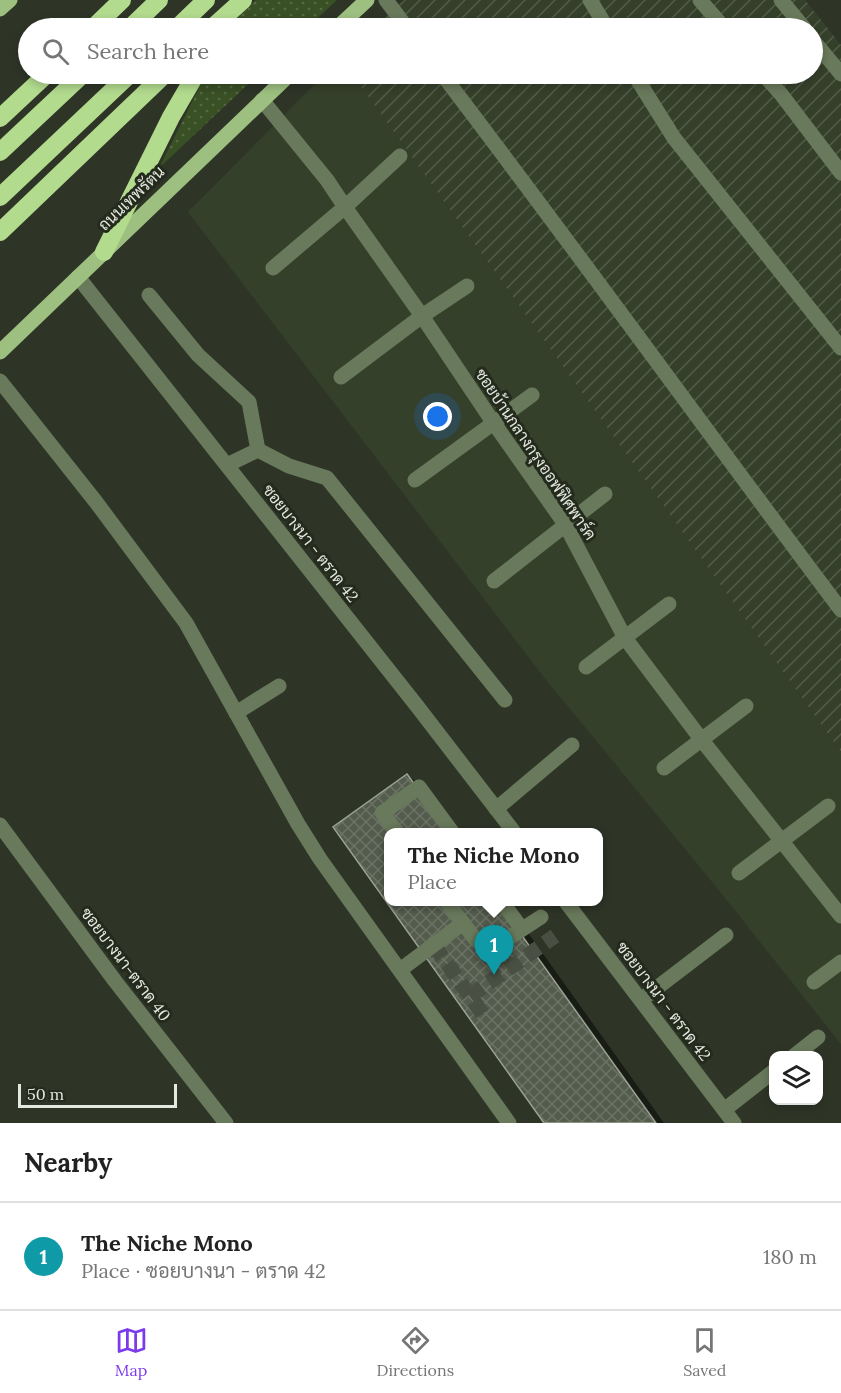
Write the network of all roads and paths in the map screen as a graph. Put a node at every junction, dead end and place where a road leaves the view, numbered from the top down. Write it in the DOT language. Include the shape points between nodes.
graph roads {
  1 [pos="122,0"];
  2 [pos="159,0"];
  3 [pos="206,0"];
  4 [pos="367,0"];
  5 [pos="386,0"];
  6 [pos="590,0"];
  7 [pos="700,0"];
  8 [pos="781,0"];
  9 [pos="239,3"];
  10 [pos="103,18"];
  11 [pos="140,18"];
  12 [pos="187,18"];
  13 [pos="223,18"];
  14 [pos="229,18"];
  15 [pos="348,18"];
  16 [pos="400,18"];
  17 [pos="601,18"];
  18 [pos="715,18"];
  19 [pos="796,18"];
  20 [pos="823,52"];
  21 [pos="841,74"];
  22 [pos="36,84"];
  23 [pos="72,84"];
  24 [pos="119,84"];
  25 [pos="154,84"];
  26 [pos="190,84"];
  27 [pos="279,84"];
  28 [pos="449,84"];
  29 [pos="640,84"];
  30 [pos="772,84"];
  31 [pos="262,100"];
  32 [pos="0,118"];
  33 [pos="0,152"];
  34 [pos="400,156"];
  35 [pos="841,174"];
  36 [pos="0,196"];
  37 [pos="345,207"];
  38 [pos="0,231"];
  39 [pos="104,252"];
  40 [pos="273,268"];
  41 [pos="78,277"];
  42 [pos="467,286"];
  43 [pos="149,295"];
  44 [pos="422,315"];
  45 [pos="841,348"];
  46 [pos="0,352"];
  47 [pos="341,377"];
  48 [pos="0,381"];
  49 [pos="532,395"];
  50 [pos="493,422"];
  51 [pos="258,450"];
  52 [pos="227,465"];
  53 [pos="415,480"];
  54 [pos="605,494"];
  55 [pos="565,524"];
  56 [pos="494,581"];
  57 [pos="669,604"];
  58 [pos="841,610"];
  59 [pos="625,638"];
  60 [pos="586,667"];
  61 [pos="279,686"];
  62 [pos="505,700"];
  63 [pos="746,706"];
  64 [pos="236,713"];
  65 [pos="701,739"];
  66 [pos="572,745"];
  67 [pos="664,768"];
  68 [pos="828,806"];
  69 [pos="496,809"];
  70 [pos="0,825"];
  71 [pos="394,828"];
  72 [pos="449,828"];
  73 [pos="511,828"];
  74 [pos="782,840"];
  75 [pos="739,873"];
  76 [pos="450,906"];
  77 [pos="505,906"];
  78 [pos="569,906"];
  79 [pos="841,916"];
  80 [pos="541,917"];
  81 [pos="463,923"];
  82 [pos="522,929"];
  83 [pos="726,935"];
  84 [pos="841,962"];
  85 [pos="399,970"];
  86 [pos="814,982"];
  87 [pos="640,1000"];
  88 [pos="818,1037"];
  89 [pos="800,1051"];
  90 [pos="769,1075"];
  91 [pos="724,1110"];
  92 [pos="226,1123"];
  93 [pos="509,1123"];
  94 [pos="734,1123"];
  1 -- 10 [label="highway"];
  2 -- 11 [label="highway"];
  3 -- 12 [label="highway"];
  4 -- 15 [label="main road"];
  5 -- 16 [label="street"];
  6 -- 17 [label="street"];
  7 -- 18 [label="street"];
  8 -- 19 [label="street"];
  9 -- 13 [label="highway"];
  9 -- 14 [label="highway"];
  20 -- 21 [label="street"];
  22 -- 32 [label="highway"];
  23 -- 33 [label="highway"];
  24 -- 36 [label="highway"];
  25 -- 38 [label="highway"];
  26 -- 39 [label="highway"];
  27 -- 31 [label="main road, ถนนเทพรัตน"];
  28 -- 58 [label="street"];
  29 -- 45 [label="street" via="674,138"];
  30 -- 35 [label="street"];
  31 -- 37 [label="street, ซอยบ้านกลางกรุงออฟฟิศพาร์ค"];
  31 -- 39 [label="main road, ถนนเทพรัตน"];
  34 -- 37 [label="street"];
  37 -- 40 [label="street"];
  37 -- 44 [label="street, ซอยบ้านกลางกรุงออฟฟิศพาร์ค"];
  39 -- 41 [label="main road, ถนนเทพรัตน"];
  41 -- 46 [label="main road, ถนนเทพรัตน"];
  41 -- 52 [label="street, ซอยบางนา - ตราด 42"];
  42 -- 44 [label="street"];
  43 -- 51 [label="street" via="198,355 249,402"];
  44 -- 47 [label="street"];
  44 -- 50 [label="street, ซอยบ้านกลางกรุงออฟฟิศพาร์ค"];
  48 -- 64 [label="street" via="180,615"];
  49 -- 50 [label="street"];
  50 -- 53 [label="street"];
  50 -- 55 [label="street, ซอยบ้านกลางกรุงออฟฟิศพาร์ค"];
  51 -- 52 [label="street"];
  51 -- 62 [label="street" via="289,466 327,478"];
  52 -- 69 [label="street, ซอยบางนา - ตราด 42"];
  54 -- 55 [label="street"];
  55 -- 56 [label="street"];
  55 -- 59 [label="street, ซอยบ้านกลางกรุงออฟฟิศพาร์ค"];
  57 -- 59 [label="street"];
  59 -- 60 [label="street"];
  59 -- 65 [label="street, ซอยบ้านกลางกรุงออฟฟิศพาร์ค"];
  61 -- 64 [label="street"];
  63 -- 65 [label="street"];
  64 -- 85 [label="street" via="320,859"];
  65 -- 67 [label="street"];
  65 -- 74 [label="street, ซอยบ้านกลางกรุงออฟฟิศพาร์ค"];
  66 -- 69 [label="street"];
  68 -- 74 [label="street"];
  69 -- 73 [label="street, ซอยบางนา - ตราด 42"];
  70 -- 92 [label="street, ซอยบางนา-ตราด 40"];
  71 -- 72 [label="street" via="382,813 419,787"];
  74 -- 75 [label="street"];
  74 -- 79 [label="street, ซอยบ้านกลางกรุงออฟฟิศพาร์ค"];
  76 -- 81 [label="street"];
  77 -- 82 [label="street"];
  78 -- 87 [label="street, ซอยบางนา - ตราด 42"];
  80 -- 82 [label="street"];
  81 -- 82 [label="street" via="476,940 489,946"];
  81 -- 85 [label="street"];
  83 -- 87 [label="street"];
  84 -- 86 [label="street"];
  85 -- 93 [label="street"];
  87 -- 91 [label="street, ซอยบางนา - ตราด 42"];
  88 -- 89 [label="street"];
  90 -- 91 [label="street"];
  91 -- 94 [label="street, ซอยบางนา - ตราด 42"];
}
